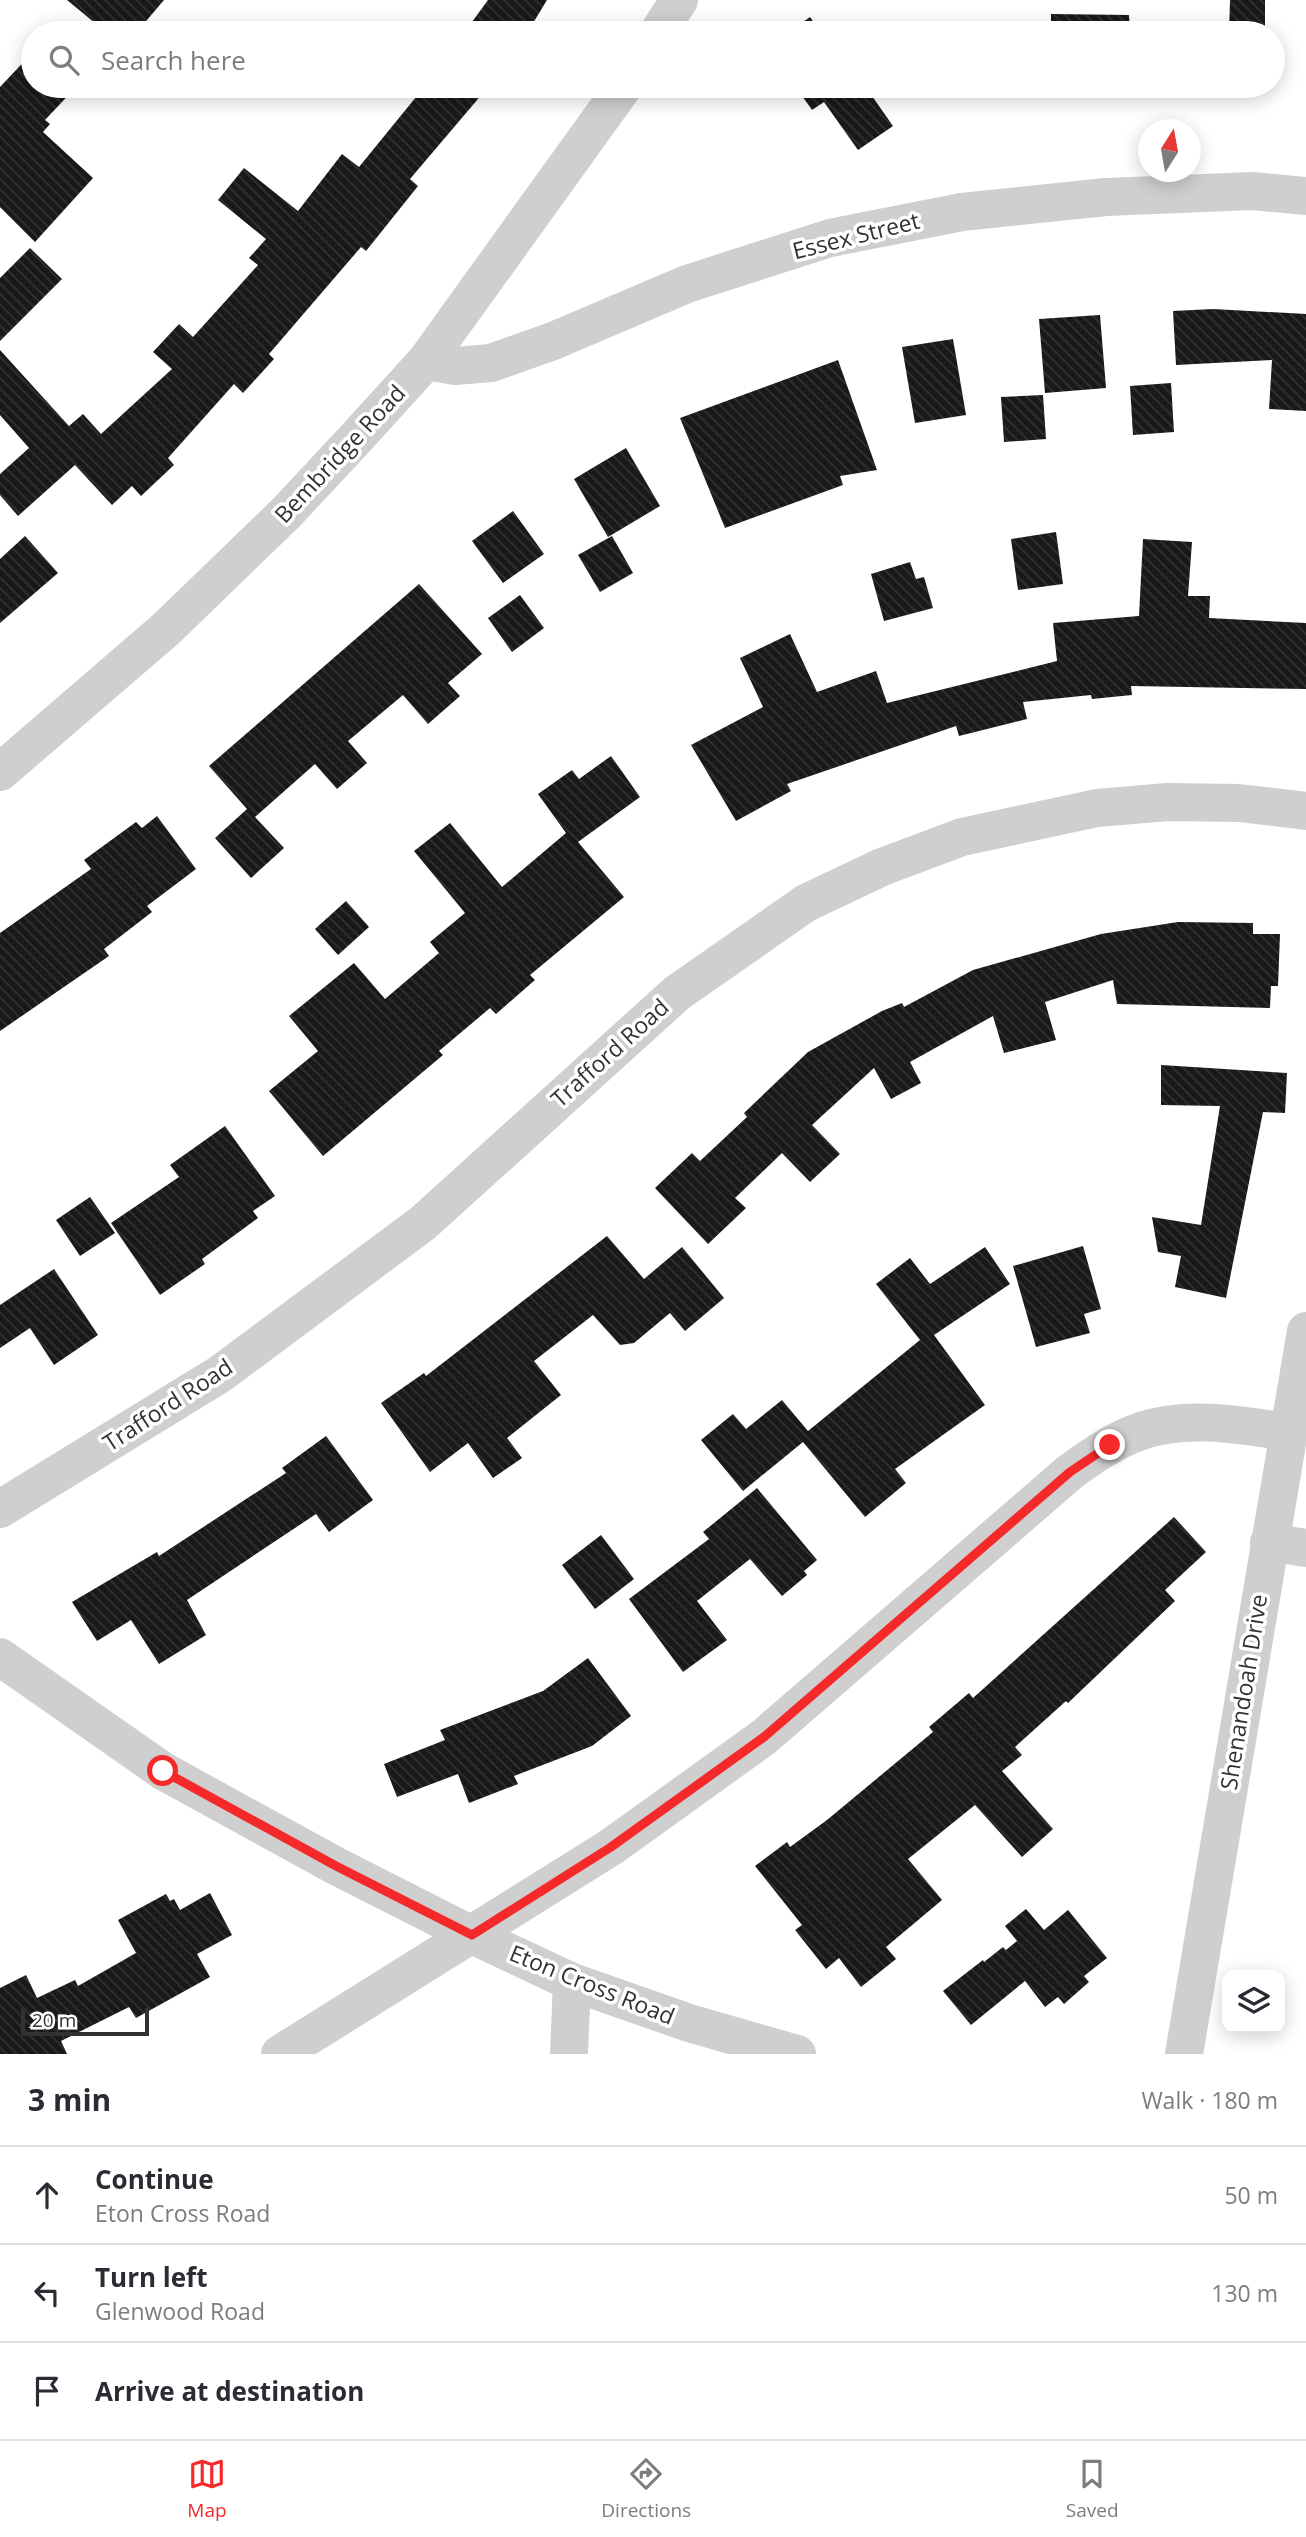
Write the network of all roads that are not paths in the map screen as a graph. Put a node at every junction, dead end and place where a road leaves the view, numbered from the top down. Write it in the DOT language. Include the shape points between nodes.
graph roads {
  1 [pos="679,0"];
  2 [pos="666,21"];
  3 [pos="615,98"];
  4 [pos="1306,196"];
  5 [pos="426,361"];
  6 [pos="0,772"];
  7 [pos="1306,811"];
  8 [pos="1306,1331"];
  9 [pos="1288,1432"];
  10 [pos="0,1509"];
  11 [pos="1269,1542"];
  12 [pos="1306,1548"];
  13 [pos="0,1657"];
  14 [pos="472,1935"];
  15 [pos="572,1982"];
  16 [pos="280,2054"];
  17 [pos="569,2054"];
  18 [pos="797,2054"];
  19 [pos="1184,2054"];
  1 -- 2 [label="street"];
  3 -- 5 [label="street, Bembridge Road"];
  4 -- 5 [label="street, Essex Street" via="1253,191 1106,197 962,212 830,238 687,284 491,363 455,366"];
  5 -- 6 [label="street, Bembridge Road" via="286,513 166,629"];
  7 -- 10 [label="street, Trafford Road" via="1239,803 1097,808 962,837 881,867 806,903 677,993 423,1223 220,1374"];
  8 -- 9 [label="street, Shenandoah Drive"];
  9 -- 11 [label="street, Shenandoah Drive"];
  9 -- 14 [label="street" via="1217,1423 1179,1425 1143,1430 1110,1445 1070,1472 764,1737 611,1847"];
  11 -- 12 [label="street"];
  11 -- 19 [label="street, Shenandoah Drive"];
  13 -- 14 [label="street, Eton Cross Road" via="163,1771"];
  14 -- 15 [label="street, Eton Cross Road"];
  14 -- 16 [label="street"];
  15 -- 17 [label="street"];
  15 -- 18 [label="street, Eton Cross Road"];
}
